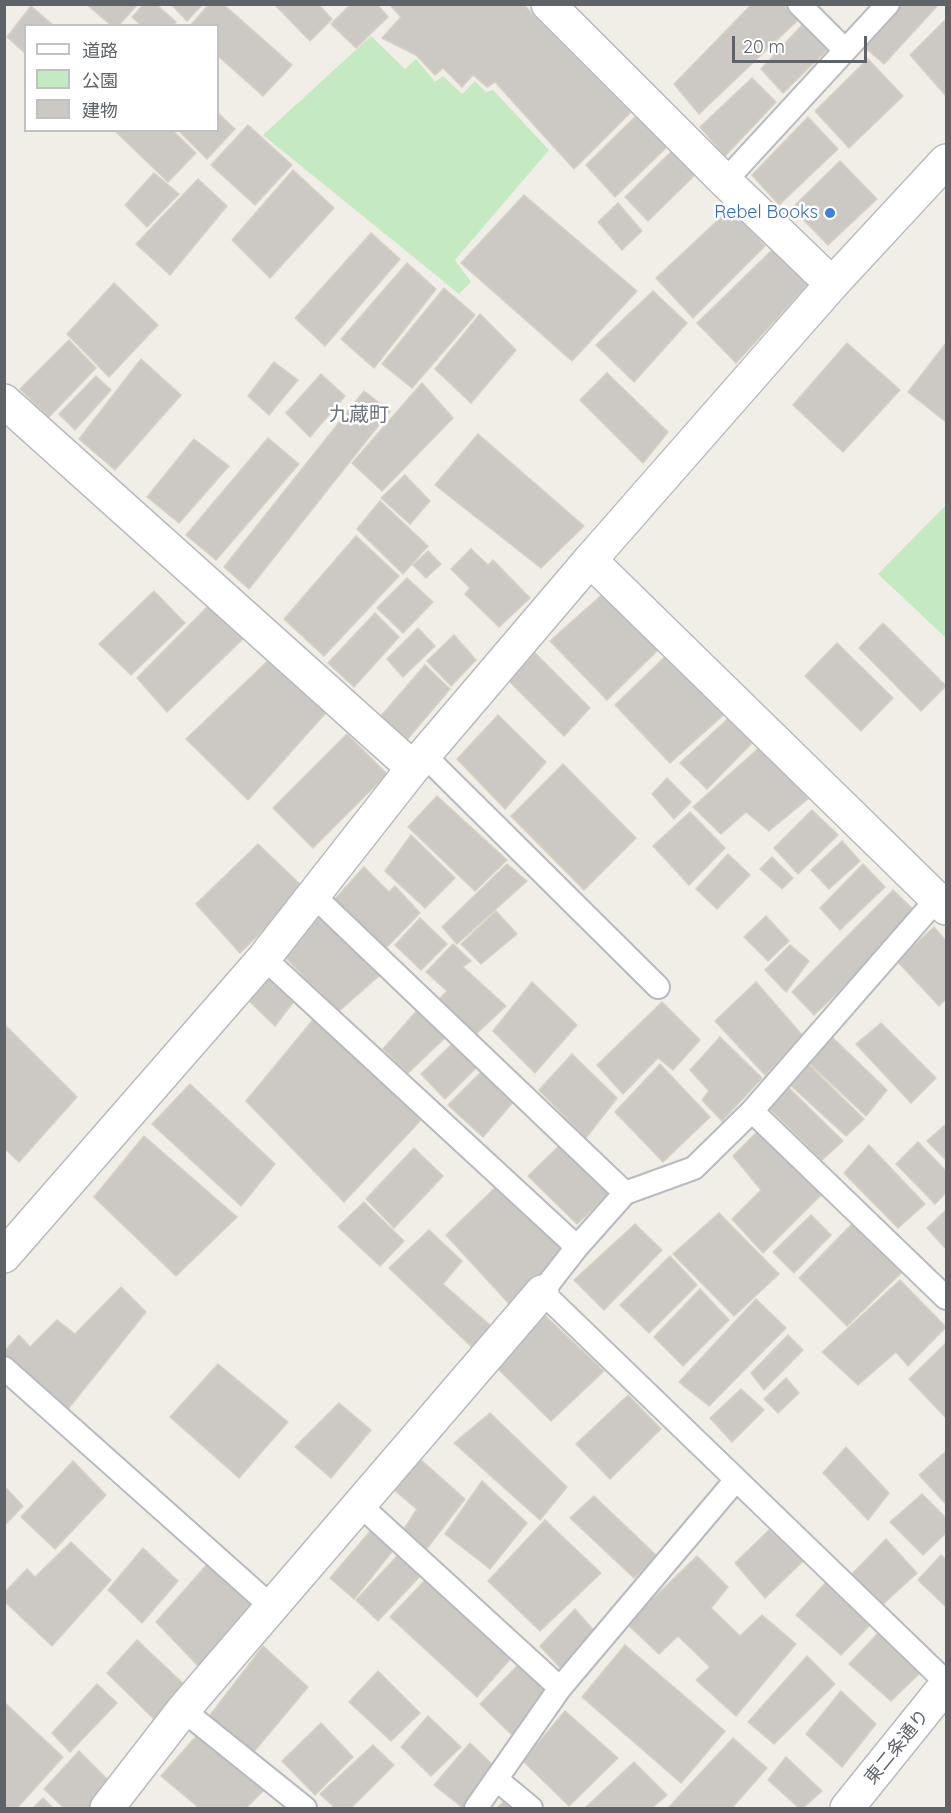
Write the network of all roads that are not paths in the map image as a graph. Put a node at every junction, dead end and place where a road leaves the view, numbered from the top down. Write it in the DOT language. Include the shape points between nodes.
graph roads {
  1 [pos="548,4"];
  2 [pos="800,4"];
  3 [pos="888,4"];
  4 [pos="845,50"];
  5 [pos="946,161"];
  6 [pos="725,181"];
  7 [pos="832,285"];
  8 [pos="4,401"];
  9 [pos="590,560"];
  10 [pos="418,761"];
  11 [pos="315,896"];
  12 [pos="942,903"];
  13 [pos="264,958"];
  14 [pos="658,987"];
  15 [pos="752,1111"];
  16 [pos="625,1193"];
  17 [pos="576,1247"];
  18 [pos="4,1256"];
  19 [pos="542,1292"];
  20 [pos="946,1298"];
  21 [pos="4,1368"];
  22 [pos="735,1481"];
  23 [pos="360,1505"];
  24 [pos="272,1607"];
  25 [pos="946,1683"];
  26 [pos="560,1688"];
  27 [pos="183,1710"];
  28 [pos="496,1779"];
  29 [pos="107,1809"];
  30 [pos="305,1809"];
  31 [pos="476,1809"];
  32 [pos="531,1809"];
  33 [pos="847,1809"];
  1 -- 6 [label="street"];
  2 -- 4 [label="lane"];
  3 -- 4 [label="lane"];
  4 -- 6 [label="lane"];
  5 -- 7 [label="street"];
  6 -- 7 [label="street"];
  7 -- 9 [label="street"];
  8 -- 10 [label="street"];
  9 -- 10 [label="street"];
  9 -- 12 [label="street"];
  10 -- 11 [label="street"];
  10 -- 14 [label="lane"];
  11 -- 13 [label="street"];
  11 -- 16 [label="lane"];
  12 -- 15 [label="lane"];
  13 -- 17 [label="lane"];
  13 -- 18 [label="street"];
  15 -- 16 [label="lane" via="694,1168"];
  15 -- 20 [label="lane"];
  16 -- 17 [label="lane"];
  17 -- 19 [label="lane"];
  19 -- 22 [label="lane"];
  19 -- 23 [label="street"];
  21 -- 24 [label="lane"];
  22 -- 25 [label="lane"];
  22 -- 26 [label="lane"];
  23 -- 24 [label="street"];
  23 -- 26 [label="lane"];
  24 -- 27 [label="street"];
  25 -- 33 [label="street, 東二条通り"];
  26 -- 28 [label="lane"];
  27 -- 29 [label="street"];
  27 -- 30 [label="lane"];
  28 -- 31 [label="lane"];
  28 -- 32 [label="lane"];
}
